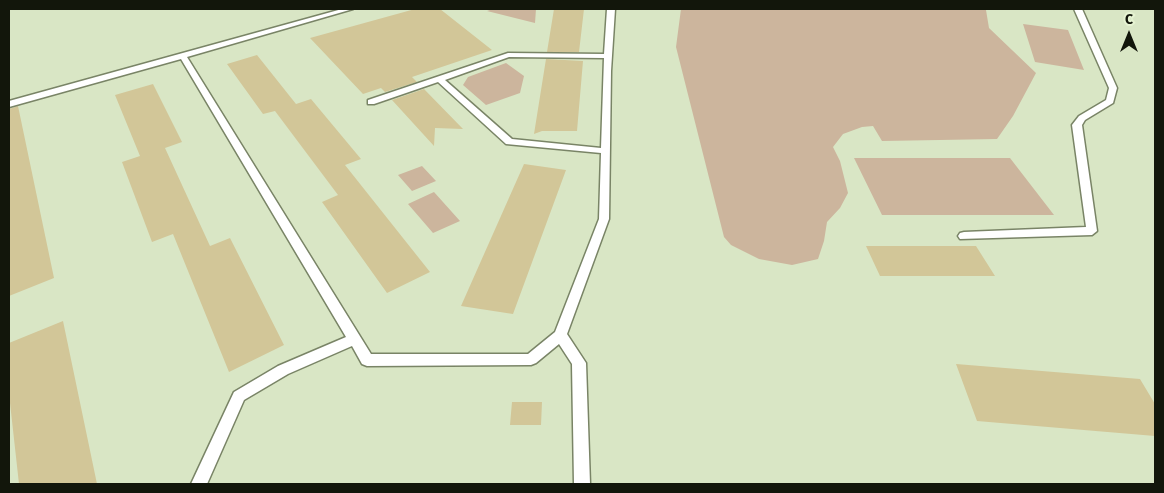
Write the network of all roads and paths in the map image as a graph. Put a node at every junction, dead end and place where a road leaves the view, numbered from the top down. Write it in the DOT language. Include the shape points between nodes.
graph roads {
  1 [pos="349,9"];
  2 [pos="611,9"];
  3 [pos="1078,9"];
  4 [pos="183,56"];
  5 [pos="608,56"];
  6 [pos="439,79"];
  7 [pos="370,102"];
  8 [pos="9,104"];
  9 [pos="605,151"];
  10 [pos="964,236"];
  11 [pos="560,334"];
  12 [pos="354,338"];
  13 [pos="199,484"];
  14 [pos="582,484"];
  1 -- 4 [label="lane"];
  2 -- 5 [label="lane"];
  3 -- 10 [label="lane" via="1113,88 1110,101 1082,118 1077,125 1092,231"];
  4 -- 8 [label="lane"];
  4 -- 12 [label="lane"];
  5 -- 6 [label="lane" via="508,55"];
  5 -- 9 [label="lane"];
  6 -- 7 [label="lane"];
  6 -- 9 [label="lane" via="509,142"];
  9 -- 11 [label="lane" via="604,219"];
  11 -- 12 [label="lane" via="531,359 367,360"];
  11 -- 14 [label="lane" via="578,364"];
  12 -- 13 [label="lane" via="284,370 239,396"];
}
